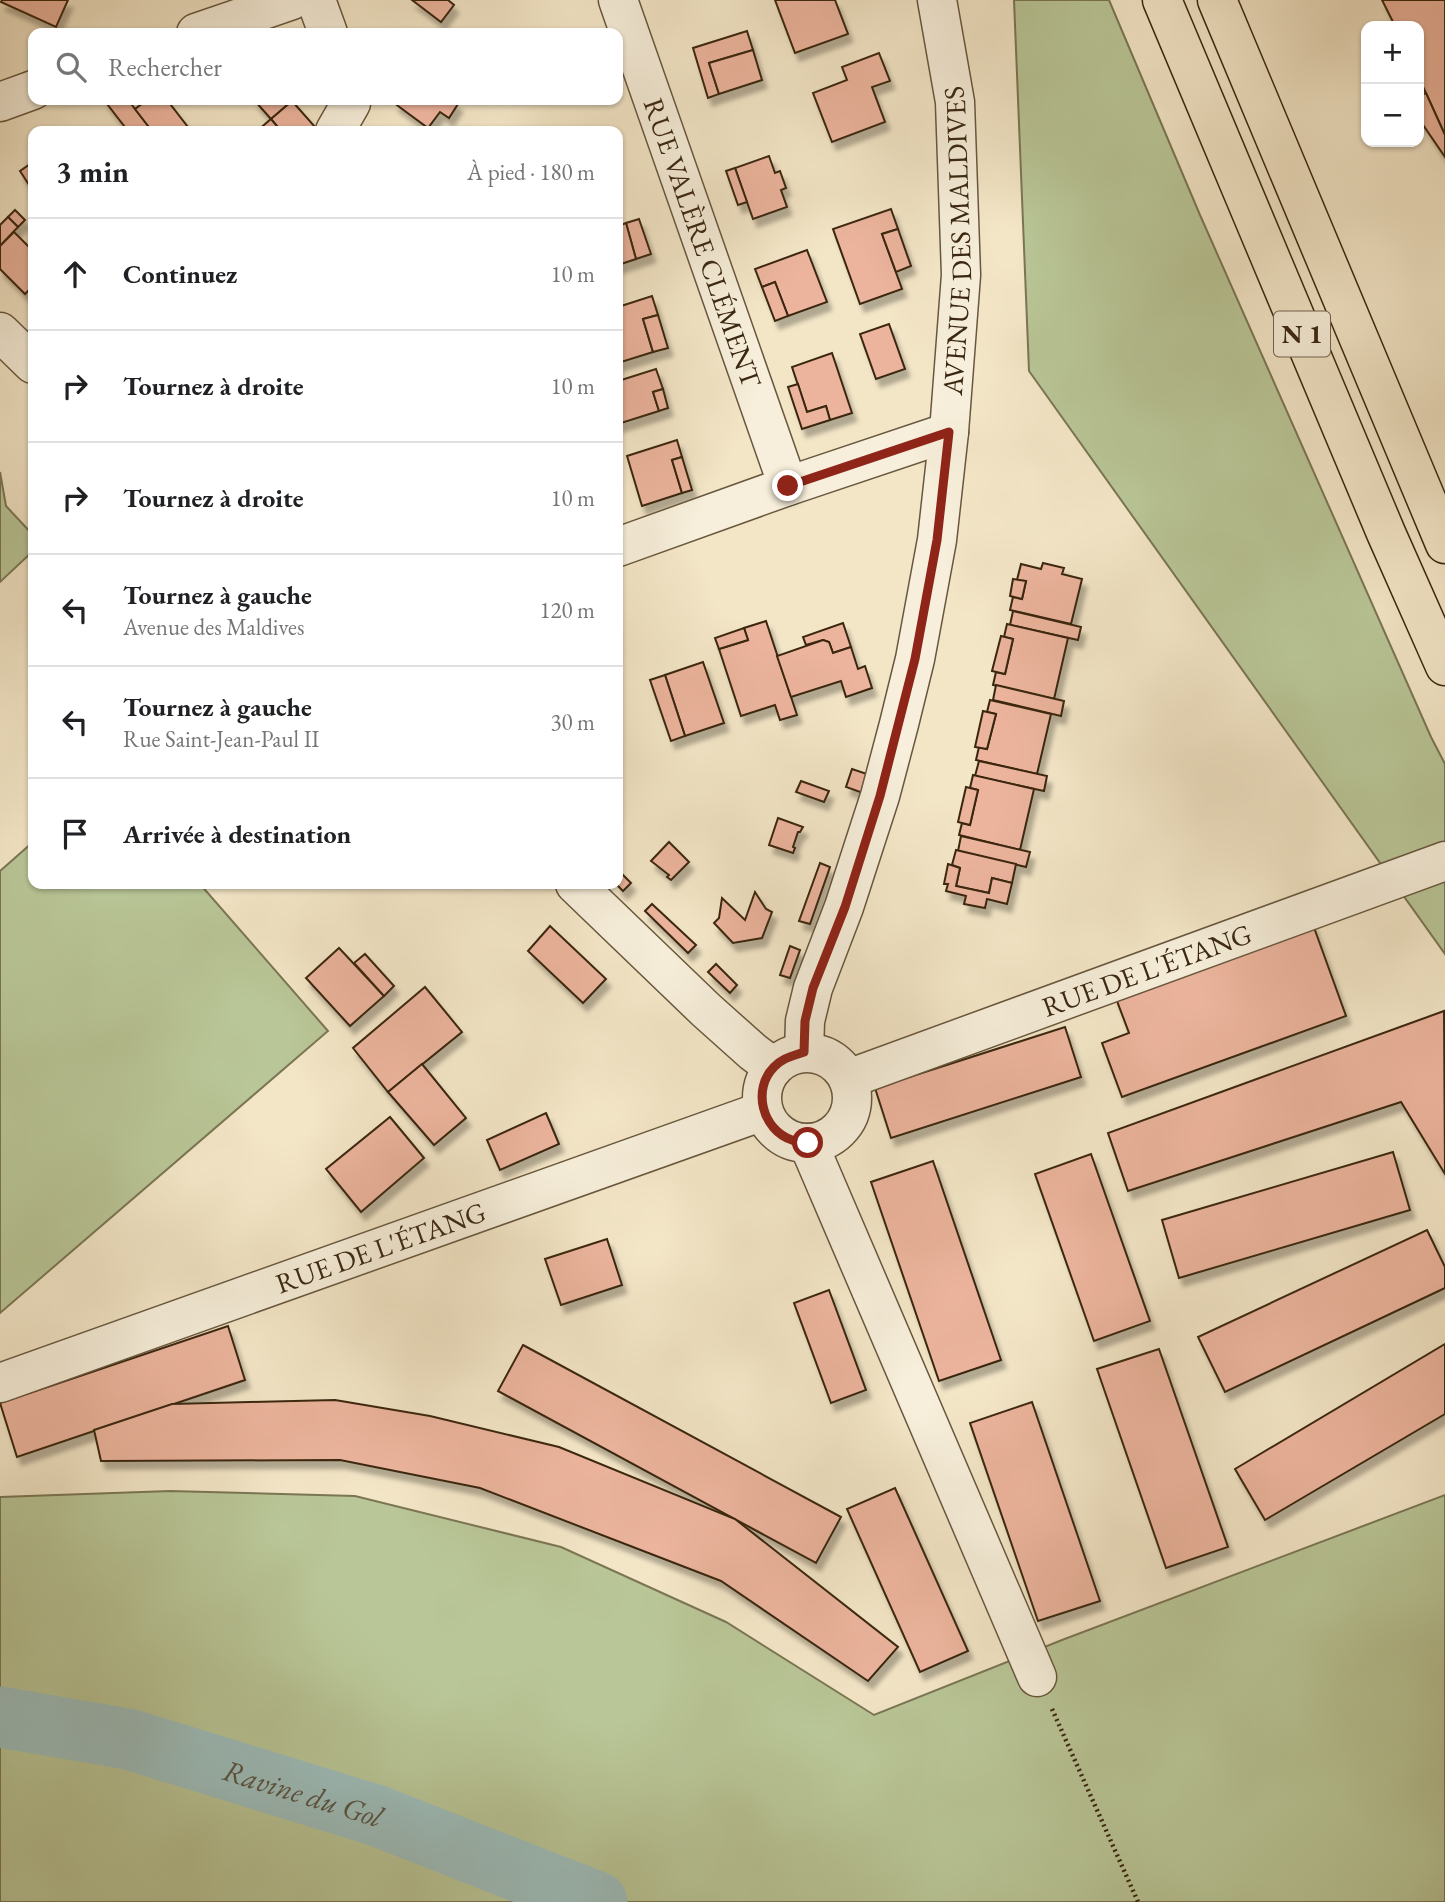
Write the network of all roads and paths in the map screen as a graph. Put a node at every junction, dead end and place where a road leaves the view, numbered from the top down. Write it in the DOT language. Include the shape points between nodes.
graph roads {
  1 [pos="292,0"];
  2 [pos="316,0"];
  3 [pos="618,0"];
  4 [pos="937,0"];
  5 [pos="1162,0"];
  6 [pos="1217,0"];
  7 [pos="211,28"];
  8 [pos="326,28"];
  9 [pos="28,92"];
  10 [pos="0,102"];
  11 [pos="350,105"];
  12 [pos="338,126"];
  13 [pos="0,332"];
  14 [pos="28,359"];
  15 [pos="949,432"];
  16 [pos="788,486"];
  17 [pos="1445,544"];
  18 [pos="623,545"];
  19 [pos="1445,666"];
  20 [pos="1445,861"];
  21 [pos="580,889"];
  22 [pos="788,1060"];
  23 [pos="848,1079"];
  24 [pos="763,1111"];
  25 [pos="808,1143"];
  26 [pos="0,1383"];
  27 [pos="1037,1677"];
  28 [pos="1138,1902"];
  1 -- 7 [label="street"];
  2 -- 8 [label="street"];
  3 -- 16 [label="street, RUE VALÈRE CLÉMENT"];
  4 -- 15 [label="street, AVENUE DES MALDIVES" via="955,102 960,261"];
  5 -- 19 [label="highway, N 1"];
  6 -- 17 [label="highway, N 1"];
  9 -- 10 [label="street"];
  11 -- 12 [label="street"];
  13 -- 14 [label="street"];
  15 -- 16 [label="street"];
  15 -- 22 [label="street, AVENUE DES MALDIVES" via="937,540 915,659 880,796"];
  16 -- 18 [label="street"];
  20 -- 23 [label="street, RUE DE L'ÉTANG"];
  21 -- 22 [label="street" via="753,1052"];
  22 -- 23 [label="street" via="820,1054 836,1063"];
  22 -- 24 [label="street" via="764,1082"];
  23 -- 25 [label="street" via="853,1096 843,1126 829,1138"];
  24 -- 25 [label="street" via="773,1128 790,1140"];
  24 -- 26 [label="street, RUE DE L'ÉTANG"];
  25 -- 27 [label="street"];
  27 -- 28 [label="path"];
}
